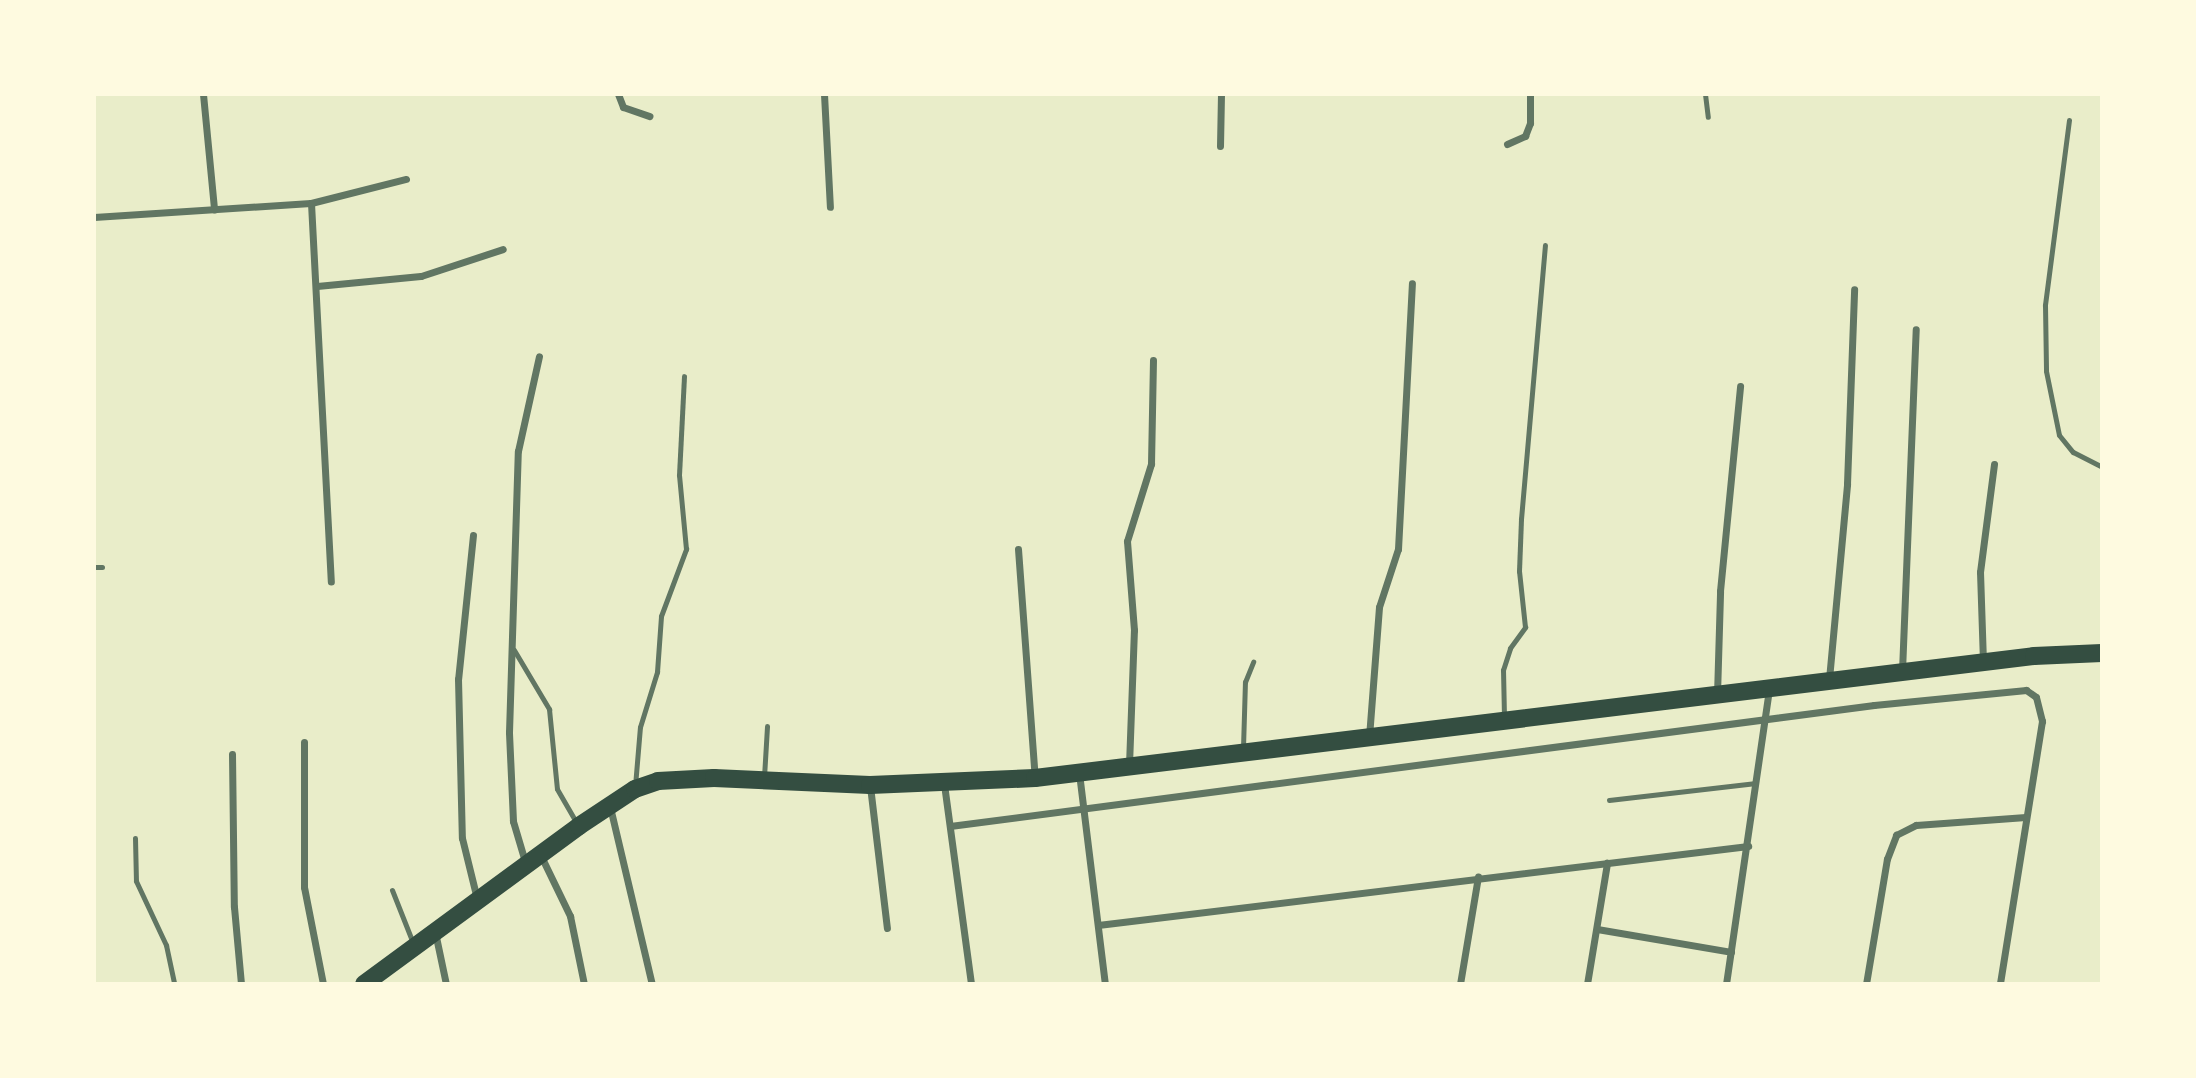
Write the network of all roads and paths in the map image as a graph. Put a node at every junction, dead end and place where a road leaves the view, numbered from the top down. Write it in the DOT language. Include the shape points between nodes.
graph roads {
  1 [pos="203,94"];
  2 [pos="618,94"];
  3 [pos="824,94"];
  4 [pos="1221,94"];
  5 [pos="1530,94"];
  6 [pos="1705,94"];
  7 [pos="649,116"];
  8 [pos="1708,117"];
  9 [pos="2069,120"];
  10 [pos="1507,144"];
  11 [pos="1220,146"];
  12 [pos="405,180"];
  13 [pos="311,203"];
  14 [pos="830,207"];
  15 [pos="214,209"];
  16 [pos="94,217"];
  17 [pos="1545,245"];
  18 [pos="503,249"];
  19 [pos="1412,284"];
  20 [pos="317,286"];
  21 [pos="1854,289"];
  22 [pos="1916,329"];
  23 [pos="539,356"];
  24 [pos="1153,360"];
  25 [pos="684,376"];
  26 [pos="1740,386"];
  27 [pos="1994,464"];
  28 [pos="2102,467"];
  29 [pos="473,535"];
  30 [pos="1018,549"];
  31 [pos="94,567"];
  32 [pos="102,567"];
  33 [pos="331,581"];
  34 [pos="2102,640"];
  35 [pos="514,650"];
  36 [pos="2102,653"];
  37 [pos="2034,656"];
  38 [pos="1253,662"];
  39 [pos="1983,662"];
  40 [pos="1902,672"];
  41 [pos="1829,681"];
  42 [pos="1769,689"];
  43 [pos="1717,695"];
  44 [pos="1765,720"];
  45 [pos="1504,722"];
  46 [pos="767,726"];
  47 [pos="1369,738"];
  48 [pos="304,742"];
  49 [pos="1242,753"];
  50 [pos="232,754"];
  51 [pos="1129,766"];
  52 [pos="1079,773"];
  53 [pos="1035,778"];
  54 [pos="764,780"];
  55 [pos="944,783"];
  56 [pos="1756,783"];
  57 [pos="870,785"];
  58 [pos="635,789"];
  59 [pos="1609,800"];
  60 [pos="610,805"];
  61 [pos="1083,810"];
  62 [pos="2026,817"];
  63 [pos="579,826"];
  64 [pos="950,826"];
  65 [pos="135,838"];
  66 [pos="1748,846"];
  67 [pos="534,860"];
  68 [pos="1606,863"];
  69 [pos="1478,877"];
  70 [pos="392,890"];
  71 [pos="478,901"];
  72 [pos="1098,925"];
  73 [pos="887,928"];
  74 [pos="1597,929"];
  75 [pos="435,932"];
  76 [pos="414,947"];
  77 [pos="1731,952"];
  78 [pos="174,984"];
  79 [pos="241,984"];
  80 [pos="323,984"];
  81 [pos="363,984"];
  82 [pos="446,984"];
  83 [pos="584,984"];
  84 [pos="652,984"];
  85 [pos="971,984"];
  86 [pos="1105,984"];
  87 [pos="1460,984"];
  88 [pos="1587,984"];
  89 [pos="1726,984"];
  90 [pos="1866,984"];
  91 [pos="2000,984"];
  1 -- 15 [label="street"];
  2 -- 7 [label="street" via="623,107"];
  3 -- 14 [label="street"];
  4 -- 11 [label="street"];
  5 -- 10 [label="street" via="1525,136"];
  6 -- 8 [label="lane"];
  9 -- 28 [label="lane" via="2045,305 2046,370 2059,435 2073,452"];
  12 -- 13 [label="street"];
  13 -- 15 [label="street"];
  13 -- 20 [label="street"];
  15 -- 16 [label="street"];
  17 -- 45 [label="lane" via="1521,519 1519,571 1525,627 1510,648 1503,670"];
  18 -- 20 [label="street" via="421,276"];
  19 -- 47 [label="street" via="1398,549 1379,607"];
  20 -- 33 [label="street"];
  21 -- 41 [label="street" via="1847,484"];
  22 -- 40 [label="street"];
  23 -- 35 [label="street" via="518,451"];
  24 -- 51 [label="street" via="1154,444 1127,541 1134,639"];
  25 -- 58 [label="lane" via="679,475 686,549 661,616 657,672 640,727"];
  26 -- 43 [label="street" via="1720,591"];
  27 -- 39 [label="street" via="1980,572"];
  29 -- 71 [label="street" via="458,679 462,838"];
  30 -- 53 [label="street"];
  31 -- 32 [label="lane"];
  34 -- 37 [label="main road"];
  35 -- 63 [label="lane" via="549,709 557,789"];
  35 -- 67 [label="street" via="510,786 516,834"];
  36 -- 37 [label="main road"];
  37 -- 39 [label="main road"];
  38 -- 49 [label="lane" via="1245,682"];
  39 -- 40 [label="main road"];
  40 -- 41 [label="main road"];
  41 -- 42 [label="main road"];
  42 -- 43 [label="main road"];
  42 -- 44 [label="street"];
  43 -- 45 [label="main road"];
  44 -- 56 [label="street"];
  44 -- 61 [label="street"];
  44 -- 62 [label="street" via="2014,689 2036,697 2042,721"];
  45 -- 47 [label="main road"];
  46 -- 54 [label="lane"];
  47 -- 49 [label="main road"];
  48 -- 80 [label="street" via="304,887"];
  49 -- 51 [label="main road"];
  50 -- 79 [label="street" via="234,907"];
  51 -- 52 [label="main road"];
  52 -- 53 [label="main road"];
  52 -- 61 [label="street"];
  53 -- 55 [label="main road"];
  54 -- 57 [label="main road"];
  54 -- 58 [label="main road" via="681,779"];
  55 -- 57 [label="main road"];
  55 -- 64 [label="street"];
  56 -- 59 [label="lane"];
  56 -- 66 [label="street"];
  57 -- 73 [label="street"];
  58 -- 60 [label="main road"];
  60 -- 63 [label="main road"];
  60 -- 84 [label="street"];
  61 -- 64 [label="street"];
  61 -- 72 [label="street"];
  62 -- 90 [label="street" via="1916,825 1896,835 1887,859"];
  62 -- 91 [label="street"];
  63 -- 67 [label="main road"];
  64 -- 85 [label="street"];
  65 -- 78 [label="lane" via="136,881 166,945"];
  66 -- 68 [label="street"];
  66 -- 77 [label="street"];
  67 -- 71 [label="main road"];
  67 -- 83 [label="street" via="570,916"];
  68 -- 69 [label="street"];
  68 -- 74 [label="street"];
  69 -- 72 [label="street"];
  69 -- 87 [label="street"];
  70 -- 76 [label="lane"];
  71 -- 75 [label="main road"];
  72 -- 86 [label="street"];
  74 -- 77 [label="street"];
  74 -- 88 [label="street"];
  75 -- 76 [label="main road"];
  75 -- 82 [label="street"];
  76 -- 81 [label="main road"];
  77 -- 89 [label="street"];
}
